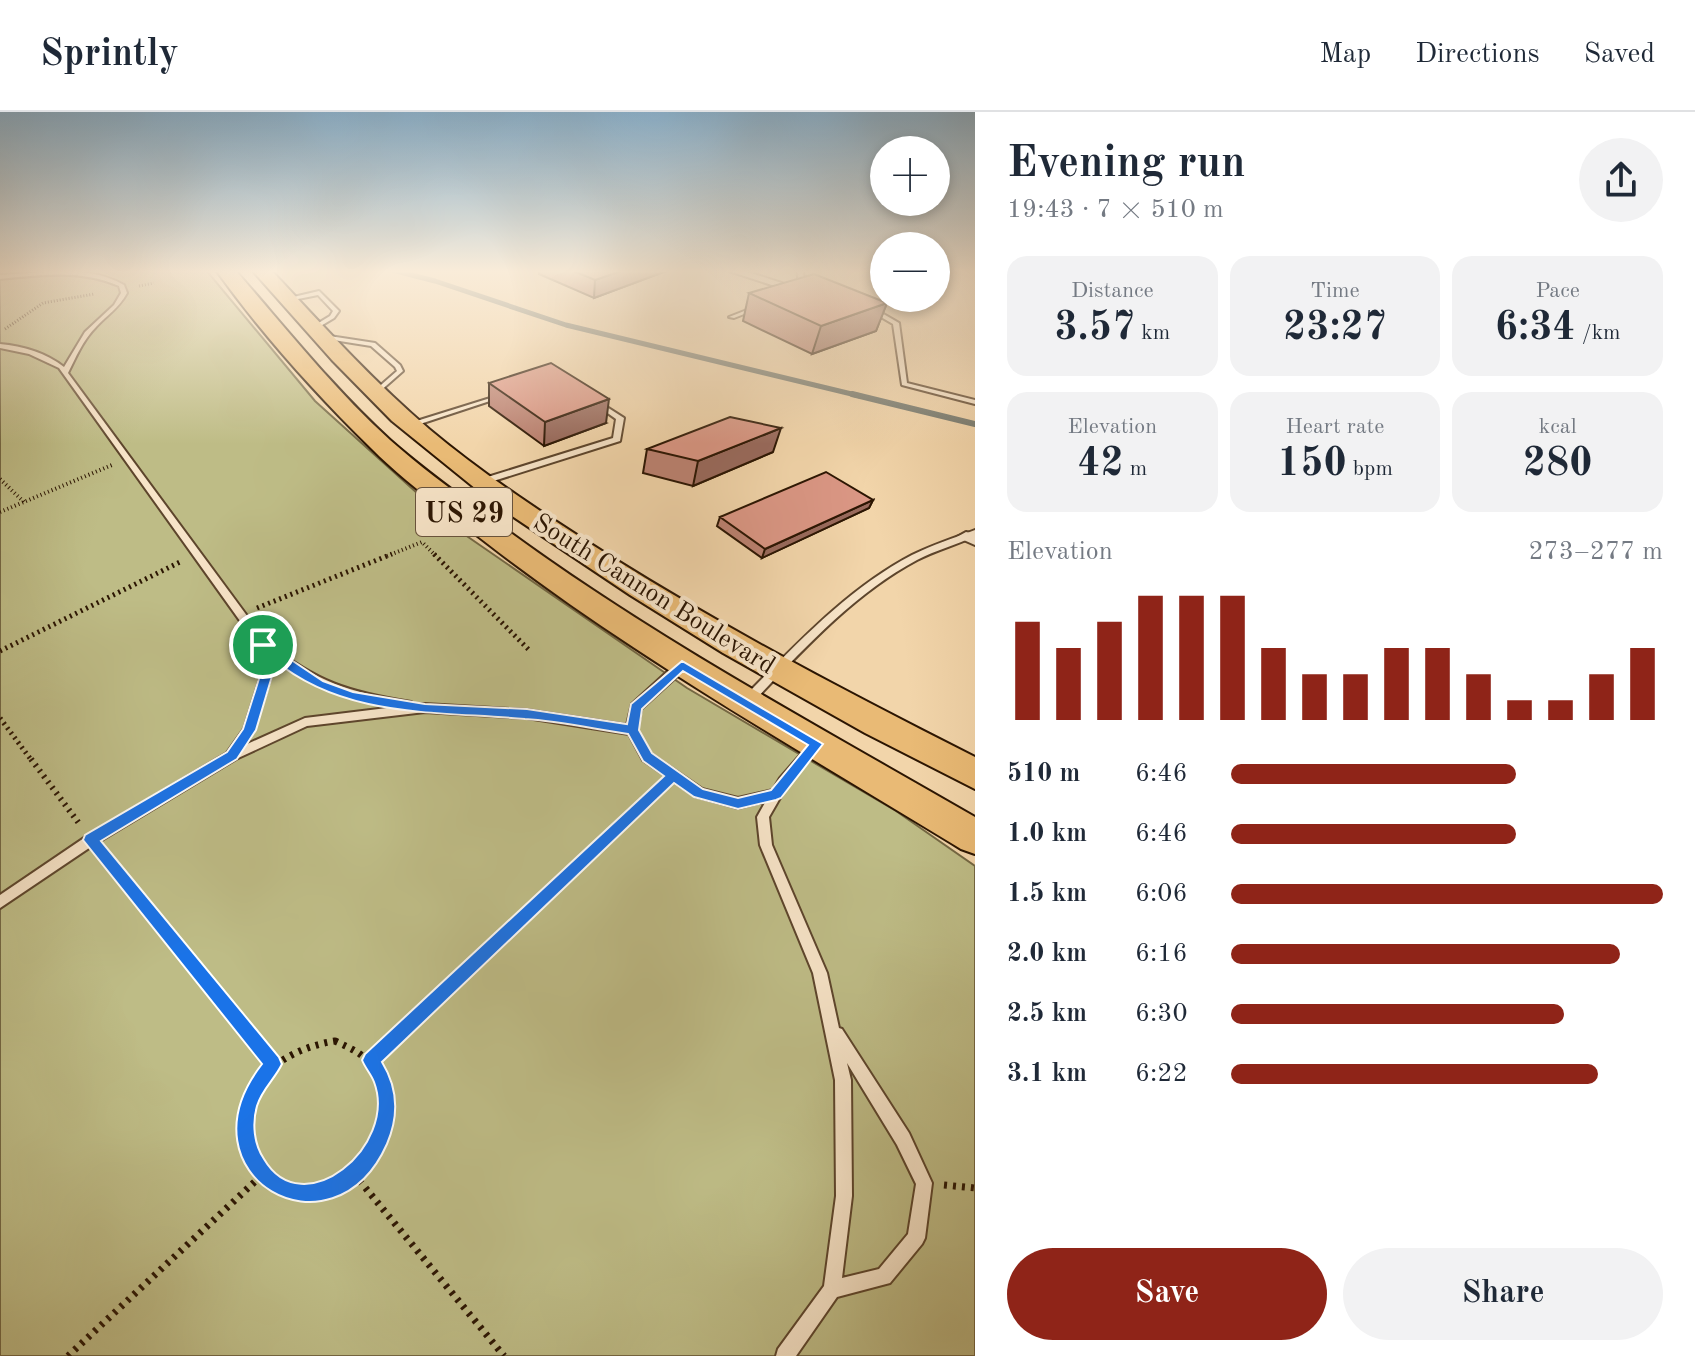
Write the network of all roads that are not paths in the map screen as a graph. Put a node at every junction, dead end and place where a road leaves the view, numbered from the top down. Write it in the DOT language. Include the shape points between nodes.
graph roads {
  1 [pos="91,328"];
  2 [pos="275,328"];
  3 [pos="315,328"];
  4 [pos="897,328"];
  5 [pos="319,332"];
  6 [pos="0,346"];
  7 [pos="65,373"];
  8 [pos="376,392"];
  9 [pos="515,392"];
  10 [pos="584,394"];
  11 [pos="975,402"];
  12 [pos="411,424"];
  13 [pos="481,482"];
  14 [pos="972,537"];
  15 [pos="263,645"];
  16 [pos="682,665"];
  17 [pos="778,670"];
  18 [pos="745,703"];
  19 [pos="425,708"];
  20 [pos="632,730"];
  21 [pos="816,744"];
  22 [pos="232,756"];
  23 [pos="975,774"];
  24 [pos="776,794"];
  25 [pos="975,837"];
  26 [pos="0,902"];
  27 [pos="831,1024"];
  28 [pos="832,1289"];
  29 [pos="785,1356"];
  1 -- 7 [label="lane"];
  2 -- 16 [label="main road, South Cannon Boulevard / US 29" via="415,475 565,588"];
  3 -- 5 [label="main road, South Cannon Boulevard / US 29"];
  4 -- 11 [label="lane" via="904,384"];
  5 -- 8 [label="main road, South Cannon Boulevard / US 29"];
  5 -- 8 [label="lane" via="373,344 398,366 395,378"];
  6 -- 7 [label="lane" via="40,354"];
  7 -- 15 [label="lane"];
  8 -- 12 [label="main road, South Cannon Boulevard / US 29"];
  9 -- 12 [label="lane"];
  10 -- 13 [label="lane" via="620,418 617,439"];
  12 -- 13 [label="main road, South Cannon Boulevard / US 29"];
  13 -- 17 [label="main road, South Cannon Boulevard / US 29" via="647,593"];
  14 -- 17 [label="lane" via="909,560 872,583"];
  15 -- 19 [label="lane" via="319,684 351,697"];
  15 -- 22 [label="lane" via="269,666 249,730"];
  16 -- 18 [label="main road, South Cannon Boulevard / US 29"];
  16 -- 20 [label="lane" via="636,707"];
  17 -- 18 [label="lane"];
  17 -- 23 [label="main road, South Cannon Boulevard / US 29"];
  18 -- 21 [label="main road, South Cannon Boulevard / US 29"];
  19 -- 20 [label="lane" via="527,714"];
  19 -- 22 [label="lane" via="305,722"];
  20 -- 24 [label="lane" via="647,757 699,793 738,803"];
  21 -- 24 [label="lane"];
  21 -- 25 [label="main road, South Cannon Boulevard / US 29"];
  22 -- 26 [label="lane" via="91,840"];
  24 -- 27 [label="lane" via="763,817 766,845 820,973"];
  27 -- 28 [label="lane" via="843,1080 844,1182"];
  27 -- 28 [label="lane" via="903,1139 924,1183 916,1238 884,1277"];
  28 -- 29 [label="lane"];
}
